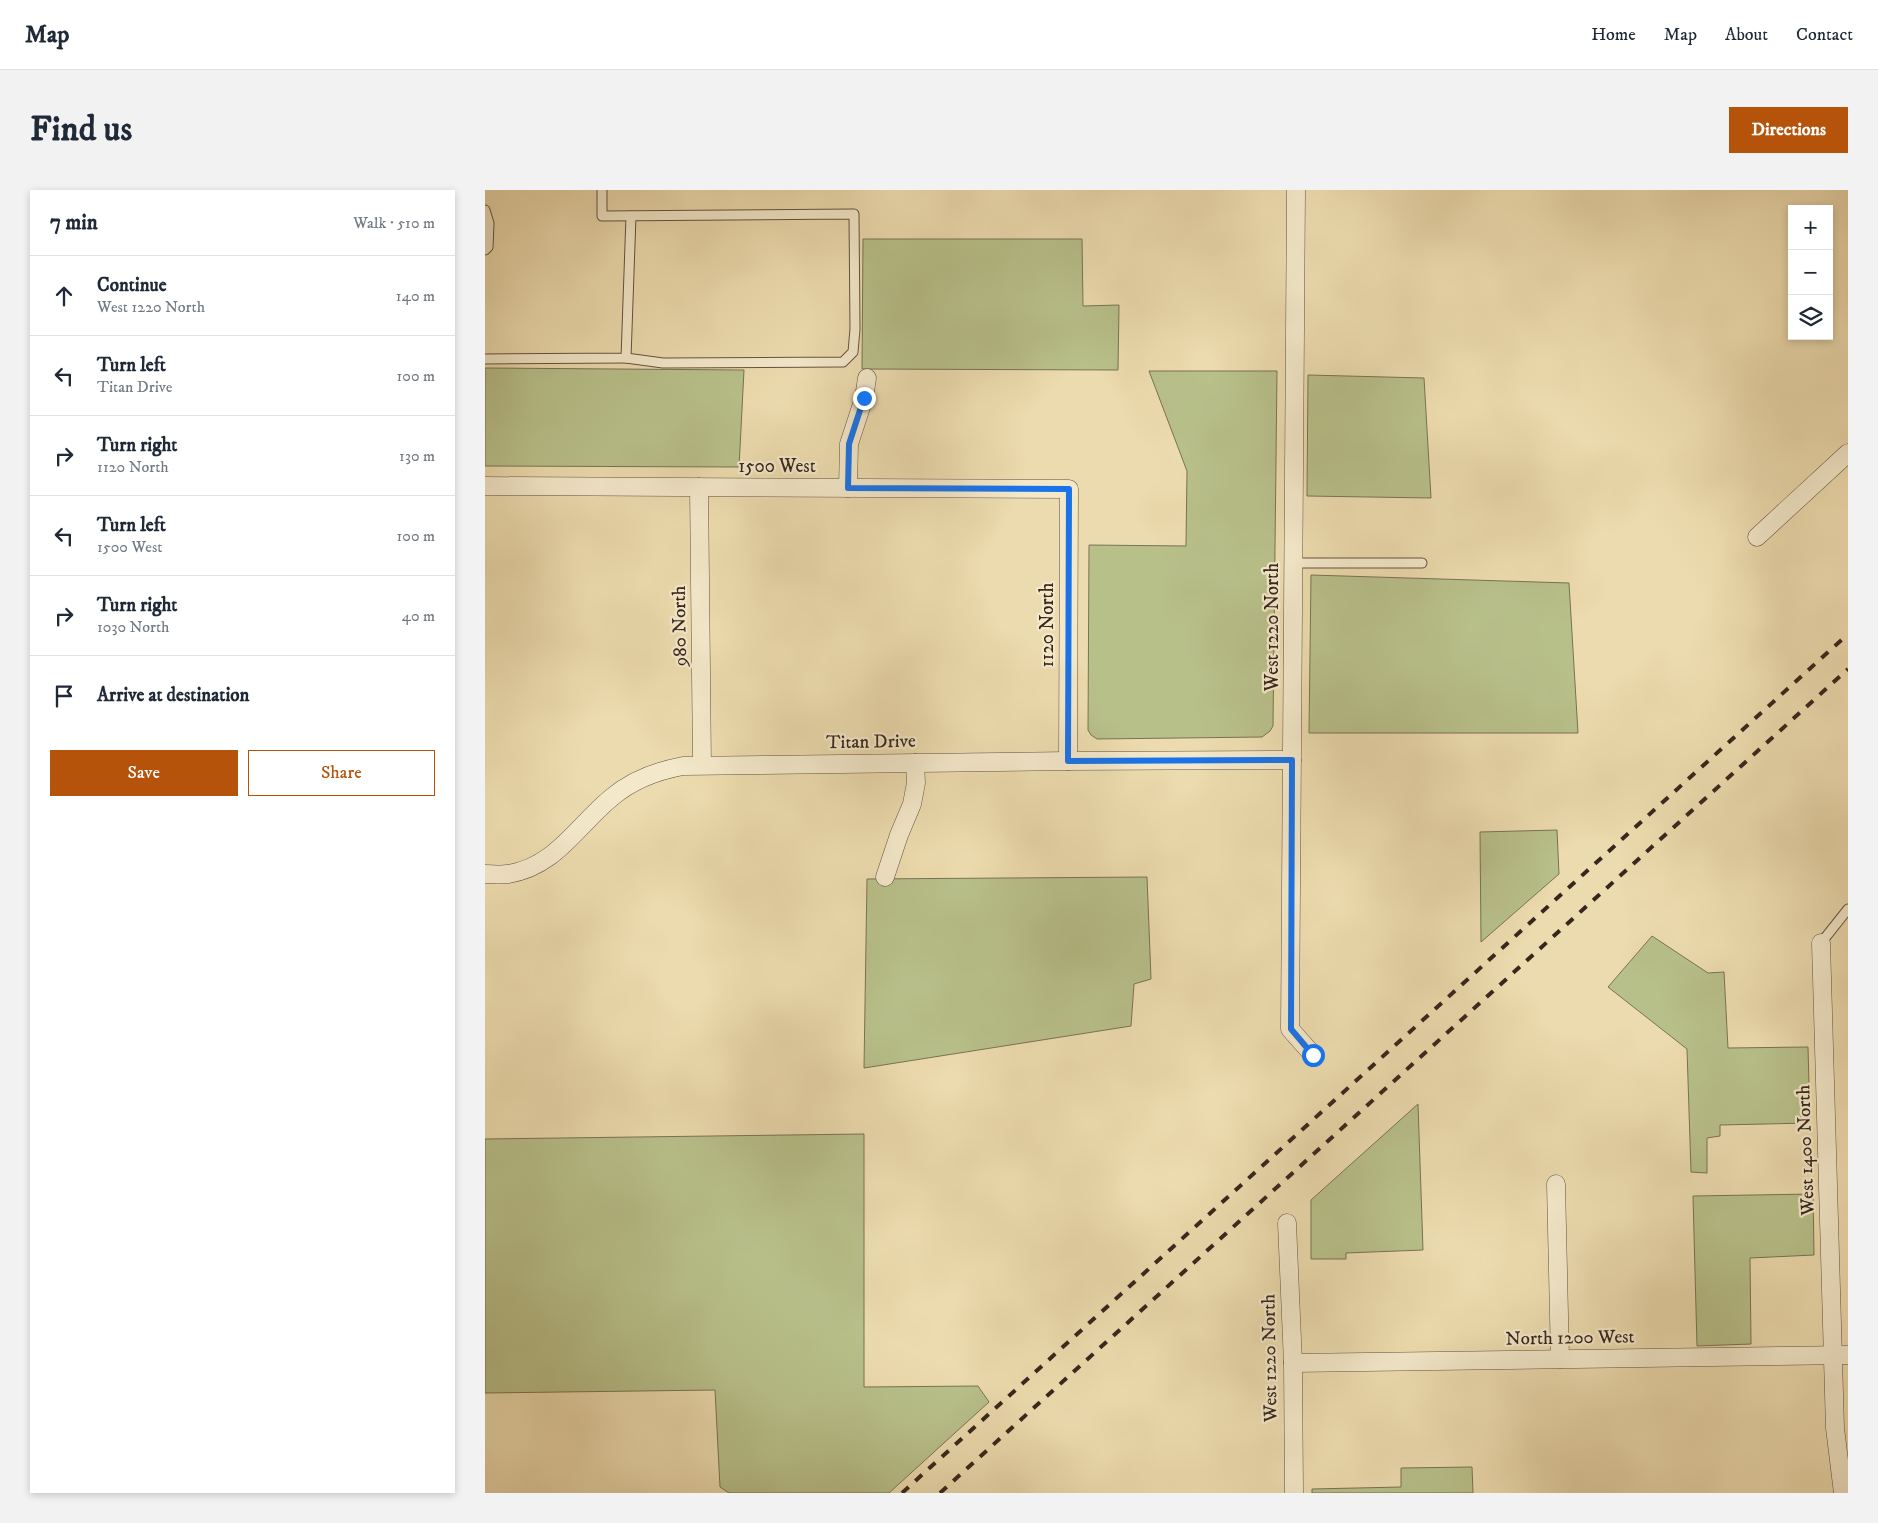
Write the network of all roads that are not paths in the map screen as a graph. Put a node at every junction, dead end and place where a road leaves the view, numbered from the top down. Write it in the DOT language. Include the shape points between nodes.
graph roads {
  1 [pos="602,190"];
  2 [pos="1296,190"];
  3 [pos="485,210"];
  4 [pos="631,216"];
  5 [pos="485,250"];
  6 [pos="626,358"];
  7 [pos="485,359"];
  8 [pos="867,378"];
  9 [pos="1848,453"];
  10 [pos="485,486"];
  11 [pos="699,487"];
  12 [pos="848,488"];
  13 [pos="1069,489"];
  14 [pos="1757,537"];
  15 [pos="1293,563"];
  16 [pos="1422,563"];
  17 [pos="1292,760"];
  18 [pos="1068,761"];
  19 [pos="915,763"];
  20 [pos="702,765"];
  21 [pos="485,874"];
  22 [pos="885,876"];
  23 [pos="1848,909"];
  24 [pos="1821,943"];
  25 [pos="1313,1055"];
  26 [pos="1557,1184"];
  27 [pos="1287,1223"];
  28 [pos="1841,1355"];
  29 [pos="1561,1359"];
  30 [pos="1293,1363"];
  31 [pos="1294,1493"];
  32 [pos="1843,1493"];
  1 -- 4 [label="lane" via="602,216"];
  2 -- 15 [label="street, West 1220 North"];
  3 -- 5 [label="lane" via="489,224 488,247"];
  4 -- 6 [label="lane"];
  4 -- 6 [label="lane" via="854,214 855,329 853,352 843,362 663,363"];
  6 -- 7 [label="lane"];
  8 -- 12 [label="street" via="849,444"];
  9 -- 14 [label="street"];
  10 -- 11 [label="street, 1500 West"];
  11 -- 12 [label="street, 1500 West"];
  11 -- 20 [label="street, 980 North"];
  12 -- 13 [label="street, 1500 West"];
  13 -- 18 [label="street, 1120 North"];
  15 -- 16 [label="lane"];
  15 -- 17 [label="street, West 1220 North"];
  17 -- 18 [label="street, Titan Drive"];
  17 -- 25 [label="street, West 1220 North" via="1291,1029"];
  18 -- 19 [label="street, Titan Drive"];
  19 -- 20 [label="street, Titan Drive"];
  19 -- 22 [label="street" via="912,804"];
  20 -- 21 [label="street, Titan Drive" via="664,770 636,781 610,798 549,858 507,874"];
  23 -- 24 [label="lane"];
  24 -- 28 [label="street, West 1400 North"];
  26 -- 29 [label="street"];
  27 -- 30 [label="street, West 1220 North"];
  28 -- 29 [label="street, North 1200 West"];
  28 -- 32 [label="street, West 1400 North" via="1835,1428"];
  29 -- 30 [label="street, North 1200 West"];
  30 -- 31 [label="street, West 1220 North"];
}
